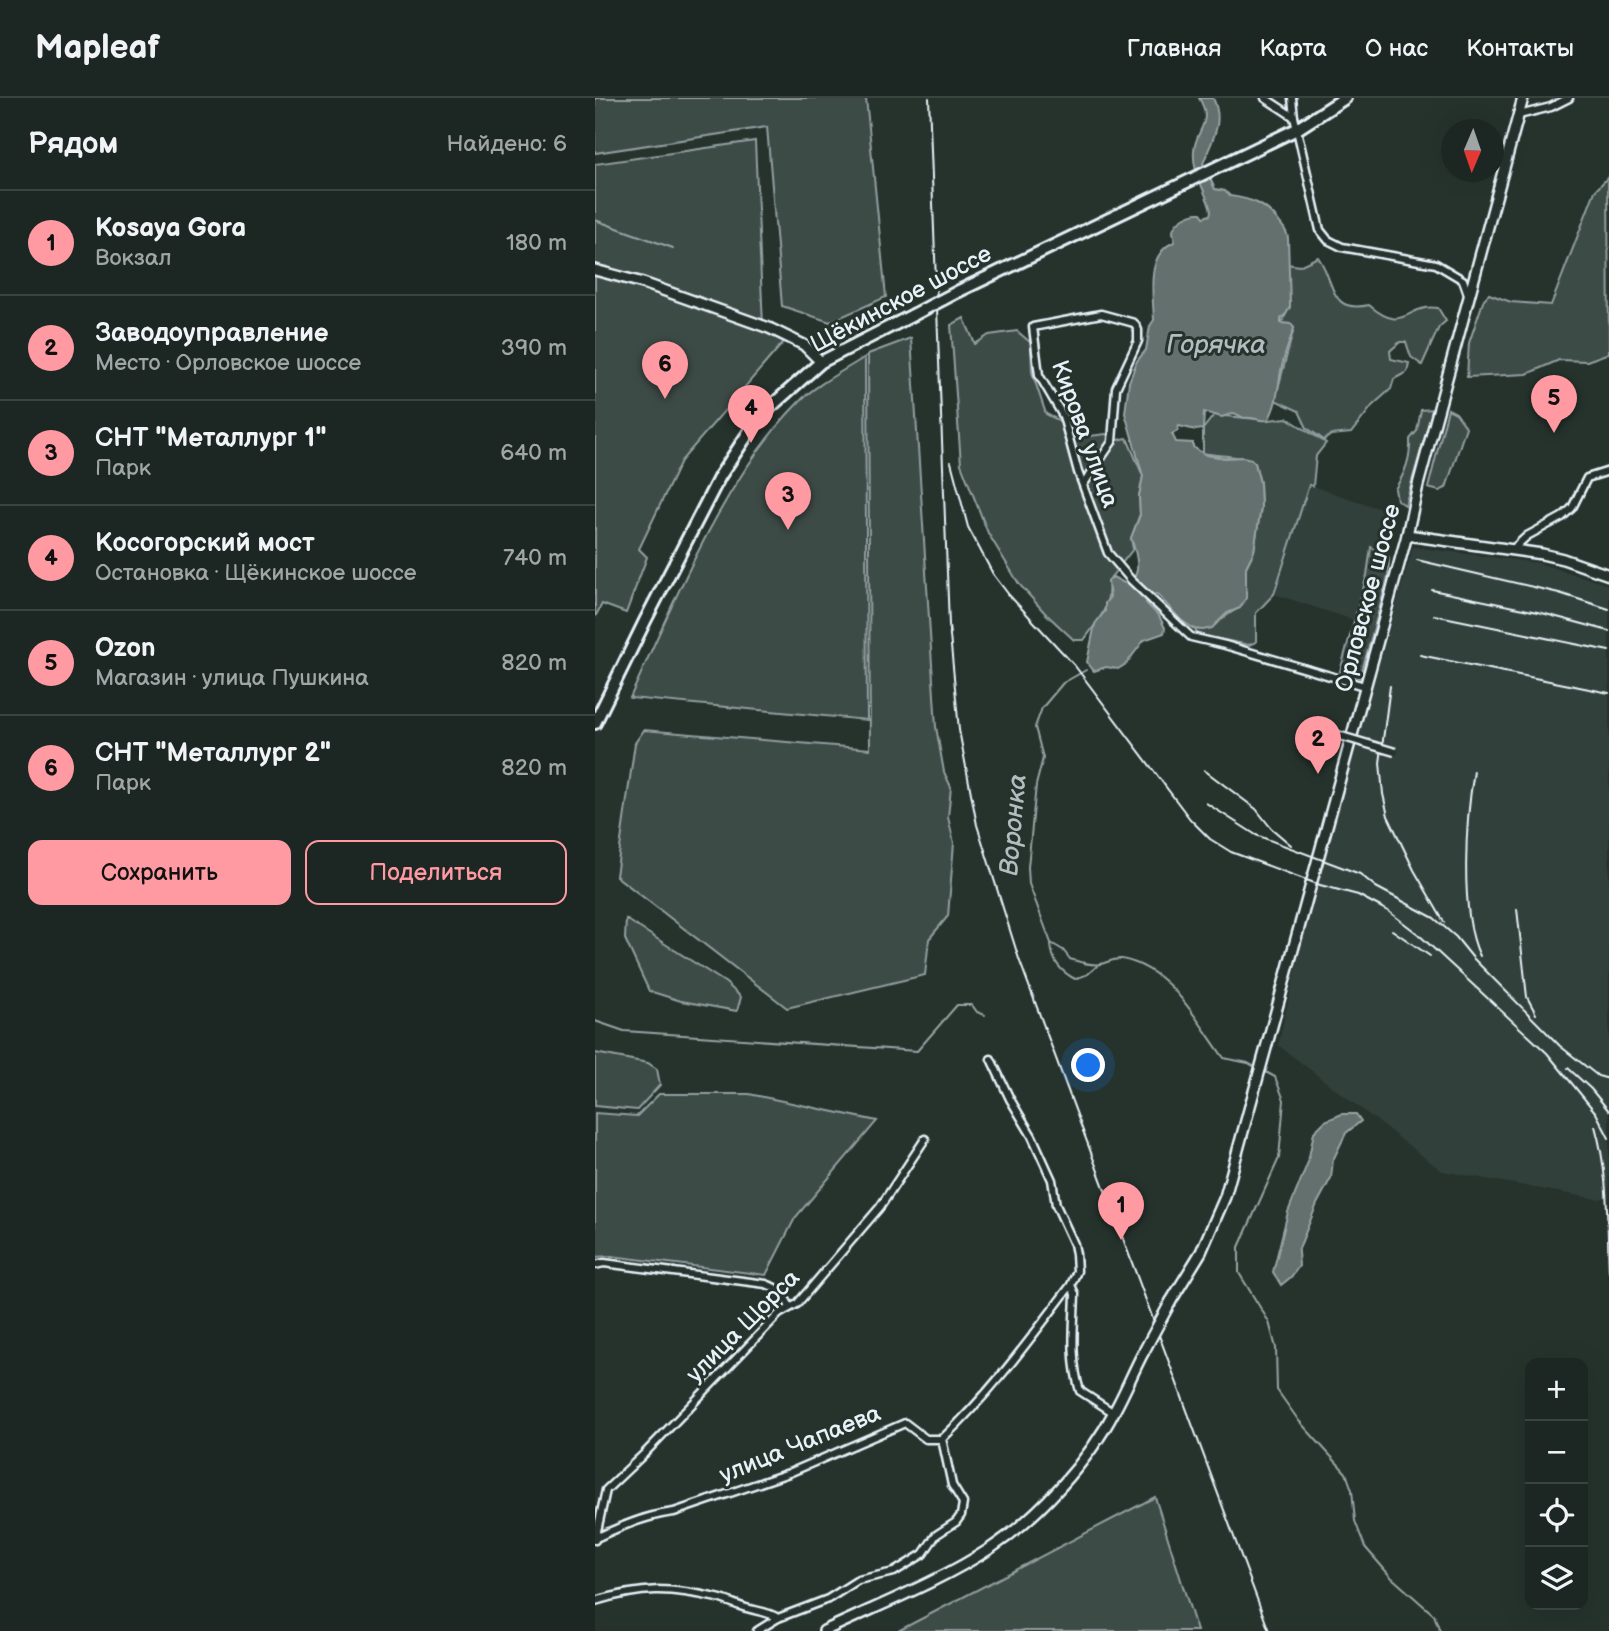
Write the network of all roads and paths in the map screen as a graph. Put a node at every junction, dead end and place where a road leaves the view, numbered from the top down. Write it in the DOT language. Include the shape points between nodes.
graph roads {
  1 [pos="1265,98"];
  2 [pos="1292,98"];
  3 [pos="1345,98"];
  4 [pos="1523,98"];
  5 [pos="1569,98"];
  6 [pos="1519,115"];
  7 [pos="1294,117"];
  8 [pos="1297,129"];
  9 [pos="595,270"];
  10 [pos="1469,297"];
  11 [pos="821,362"];
  12 [pos="1609,471"];
  13 [pos="1083,485"];
  14 [pos="1407,535"];
  15 [pos="1511,551"];
  16 [pos="1607,572"];
  17 [pos="1364,685"];
  18 [pos="595,723"];
  19 [pos="1334,734"];
  20 [pos="1395,752"];
  21 [pos="991,1059"];
  22 [pos="925,1139"];
  23 [pos="595,1265"];
  24 [pos="1071,1285"];
  25 [pos="790,1307"];
  26 [pos="1114,1413"];
  27 [pos="941,1439"];
  28 [pos="595,1538"];
  29 [pos="595,1601"];
  30 [pos="778,1618"];
  31 [pos="757,1631"];
  32 [pos="824,1631"];
  1 -- 7 [label="street"];
  2 -- 7 [label="street"];
  3 -- 8 [label="main road, Щёкинское шоссе"];
  4 -- 6 [label="main road, Орловское шоссе"];
  5 -- 6 [label="street"];
  6 -- 10 [label="main road, Орловское шоссе"];
  7 -- 8 [label="street"];
  8 -- 10 [label="street" via="1320,230 1328,240 1342,247 1436,264 1463,280"];
  8 -- 11 [label="main road, Щёкинское шоссе, bridge" via="958,291"];
  9 -- 11 [label="main road" via="769,328 797,341"];
  10 -- 14 [label="main road, Орловское шоссе"];
  11 -- 18 [label="main road, Щёкинское шоссе" via="768,408 744,437 692,529"];
  12 -- 15 [label="street" via="1587,478 1572,508"];
  13 -- 13 [label="street, Кирова улица" via="1063,416 1039,375 1033,327 1101,314 1134,323 1137,341 1117,388 1112,442"];
  13 -- 17 [label="street, Кирова улица" via="1108,553 1191,637"];
  14 -- 15 [label="main road"];
  14 -- 17 [label="main road, Орловское шоссе"];
  15 -- 16 [label="main road"];
  17 -- 26 [label="main road, Орловское шоссе, bridge" via="1225,1197 1201,1252"];
  19 -- 20 [label="street, bridge"];
  21 -- 24 [label="street" via="1049,1170 1056,1205 1076,1254 1078,1266"];
  22 -- 25 [label="street, улица Щорса" via="880,1207"];
  23 -- 25 [label="street" via="766,1284 777,1288"];
  24 -- 26 [label="street" via="1075,1294 1074,1372 1080,1391"];
  24 -- 27 [label="street" via="1011,1366"];
  25 -- 28 [label="street, улица Щорса" via="606,1490"];
  26 -- 32 [label="main road, Орловское шоссе" via="1050,1499 1013,1532 942,1575"];
  27 -- 28 [label="street, улица Чапаева" via="926,1439 905,1423 789,1474 659,1513"];
  27 -- 30 [label="street" via="952,1485 964,1503 956,1522 936,1535 923,1554 894,1572 858,1580 828,1599"];
  29 -- 30 [label="street" via="656,1588 720,1598"];
  30 -- 31 [label="street"];
}
